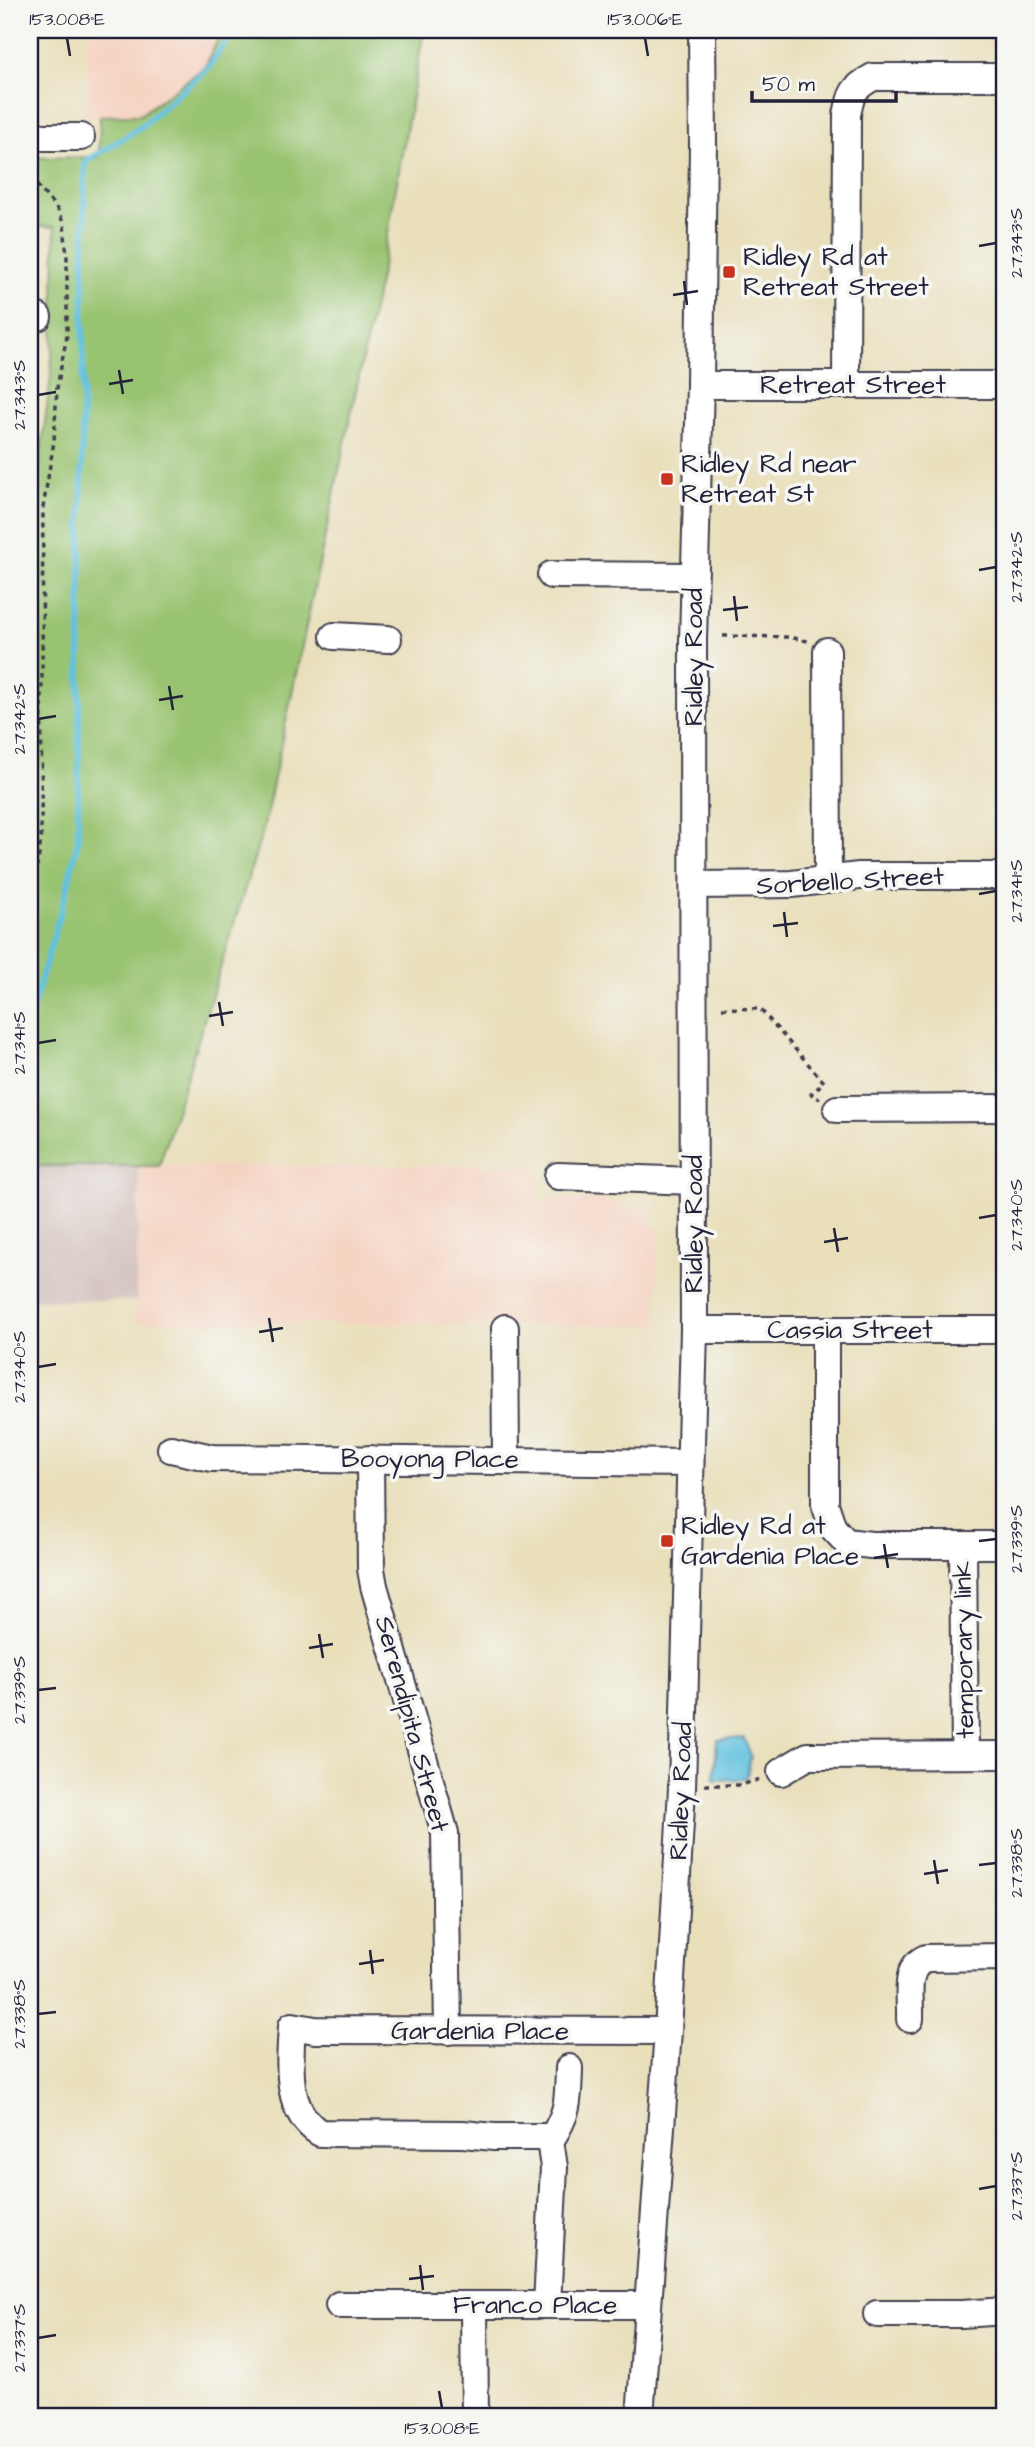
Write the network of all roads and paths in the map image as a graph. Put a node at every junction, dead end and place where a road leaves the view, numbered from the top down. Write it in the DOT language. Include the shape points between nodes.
graph roads {
  1 [pos="702,30"];
  2 [pos="1005,78"];
  3 [pos="30,134"];
  4 [pos="81,137"];
  5 [pos="30,177"];
  6 [pos="700,385"];
  7 [pos="846,385"];
  8 [pos="1005,385"];
  9 [pos="551,575"];
  10 [pos="694,576"];
  11 [pos="334,636"];
  12 [pos="723,636"];
  13 [pos="388,639"];
  14 [pos="827,651"];
  15 [pos="1005,876"];
  16 [pos="30,877"];
  17 [pos="828,878"];
  18 [pos="694,885"];
  19 [pos="722,1008"];
  20 [pos="1005,1108"];
  21 [pos="837,1109"];
  22 [pos="558,1176"];
  23 [pos="694,1181"];
  24 [pos="505,1328"];
  25 [pos="694,1330"];
  26 [pos="1005,1330"];
  27 [pos="825,1331"];
  28 [pos="171,1449"];
  29 [pos="370,1459"];
  30 [pos="506,1459"];
  31 [pos="690,1463"];
  32 [pos="1005,1545"];
  33 [pos="963,1546"];
  34 [pos="965,1755"];
  35 [pos="1005,1755"];
  36 [pos="781,1772"];
  37 [pos="705,1785"];
  38 [pos="1005,1957"];
  39 [pos="910,2019"];
  40 [pos="448,2031"];
  41 [pos="668,2031"];
  42 [pos="569,2068"];
  43 [pos="550,2141"];
  44 [pos="339,2305"];
  45 [pos="474,2305"];
  46 [pos="547,2305"];
  47 [pos="648,2305"];
  48 [pos="1005,2311"];
  49 [pos="877,2314"];
  50 [pos="475,2417"];
  51 [pos="640,2417"];
  1 -- 6 [label="street, Ridley Road"];
  2 -- 7 [label="street" via="873,77 856,87 847,116"];
  3 -- 4 [label="street"];
  5 -- 16 [label="path" via="64,224 67,257 66,352 57,388 43,508 41,838 38,863"];
  6 -- 7 [label="street, Retreat Street"];
  6 -- 10 [label="street, Ridley Road"];
  7 -- 8 [label="street, Retreat Street"];
  9 -- 10 [label="street"];
  10 -- 18 [label="street, Ridley Road"];
  11 -- 13 [label="street"];
  12 -- 14 [label="path" via="804,639"];
  14 -- 17 [label="street"];
  15 -- 17 [label="street, Sorbello Street"];
  17 -- 18 [label="street, Sorbello Street" via="770,885"];
  18 -- 23 [label="street, Ridley Road"];
  19 -- 21 [label="path" via="760,1009 824,1082 811,1094"];
  20 -- 21 [label="street"];
  22 -- 23 [label="street"];
  23 -- 25 [label="street, Ridley Road"];
  24 -- 30 [label="street"];
  25 -- 27 [label="street, Cassia Street"];
  25 -- 31 [label="street, Ridley Road"];
  26 -- 27 [label="street, Cassia Street"];
  27 -- 33 [label="street" via="825,1504 833,1528 846,1542"];
  28 -- 29 [label="street, Booyong Place" via="212,1458"];
  29 -- 30 [label="street, Booyong Place"];
  29 -- 40 [label="street, Serendipita Street" via="374,1586 445,1833"];
  30 -- 31 [label="street, Booyong Place"];
  31 -- 41 [label="street, Ridley Road" via="682,1788"];
  32 -- 33 [label="street"];
  33 -- 34 [label="street, temporary link"];
  34 -- 35 [label="street"];
  34 -- 36 [label="street" via="808,1756"];
  36 -- 37 [label="path" via="741,1785"];
  38 -- 39 [label="street" via="917,1962 911,1970"];
  40 -- 41 [label="street, Gardenia Place"];
  40 -- 43 [label="street, Gardenia Place" via="292,2026 294,2097 300,2115 320,2133 463,2134 544,2137"];
  41 -- 47 [label="street, Ridley Road"];
  42 -- 43 [label="street" via="564,2120"];
  43 -- 46 [label="street" via="554,2167"];
  44 -- 45 [label="street, Franco Place"];
  45 -- 46 [label="street, Franco Place"];
  45 -- 50 [label="street"];
  46 -- 47 [label="street, Franco Place"];
  47 -- 51 [label="street, Ridley Road"];
  48 -- 49 [label="street"];
}
